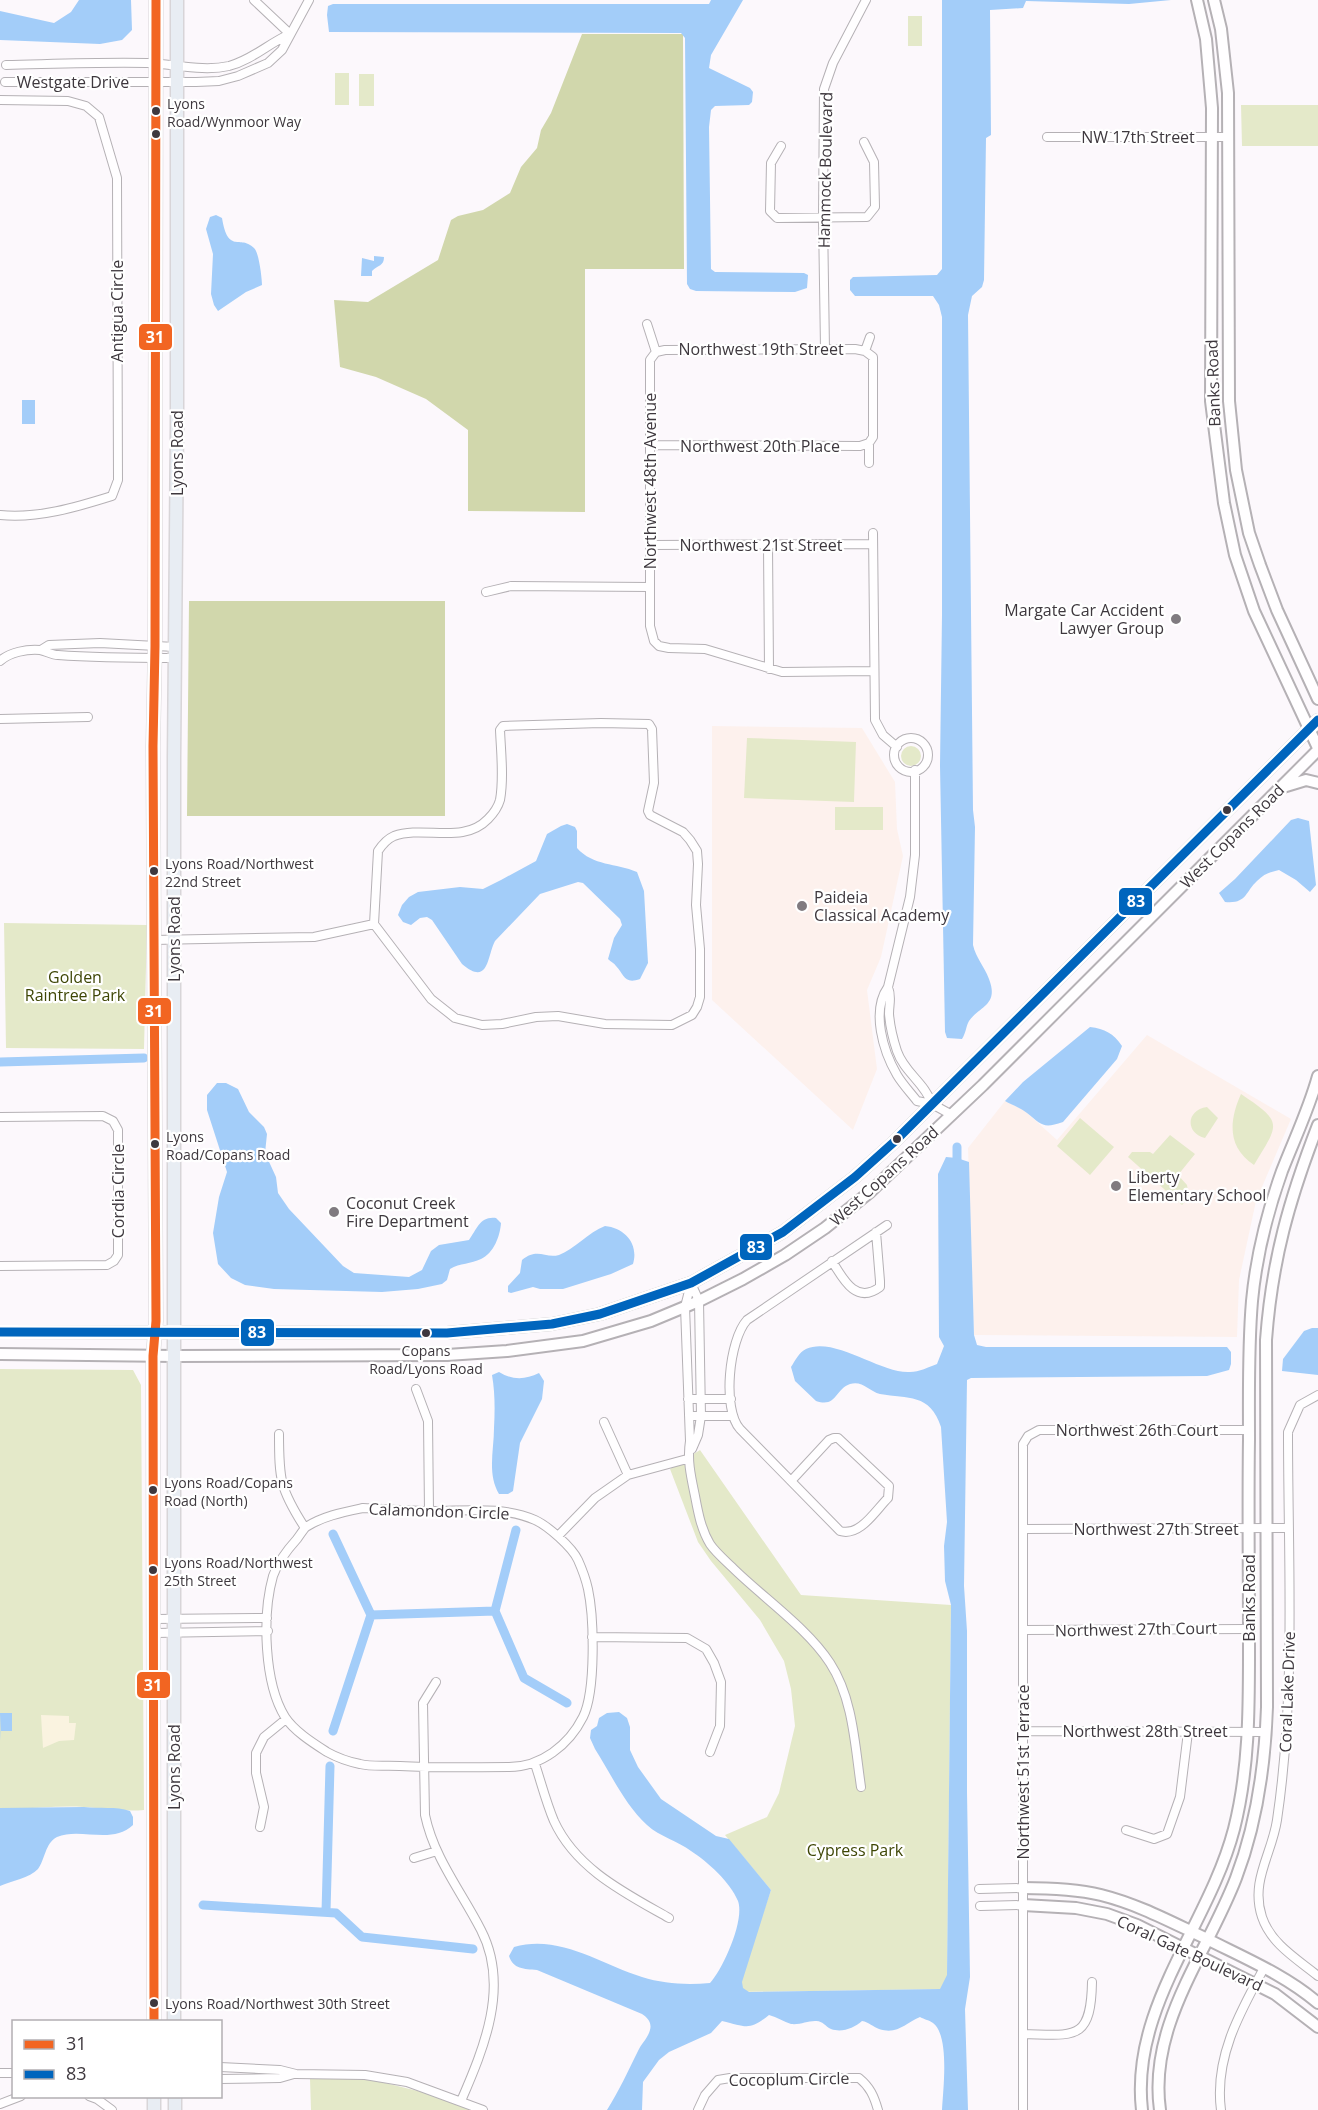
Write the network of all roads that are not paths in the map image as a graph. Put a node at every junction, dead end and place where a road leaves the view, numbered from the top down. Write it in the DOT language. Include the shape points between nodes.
graph roads {
  1 [pos="156,0"];
  2 [pos="177,0"];
  3 [pos="254,0"];
  4 [pos="309,0"];
  5 [pos="866,0"];
  6 [pos="1197,0"];
  7 [pos="1214,0"];
  8 [pos="290,34"];
  9 [pos="157,63"];
  10 [pos="6,65"];
  11 [pos="176,66"];
  12 [pos="177,81"];
  13 [pos="5,82"];
  14 [pos="156,82"];
  15 [pos="0,100"];
  16 [pos="1047,137"];
  17 [pos="1229,137"];
  18 [pos="1212,138"];
  19 [pos="864,142"];
  20 [pos="781,146"];
  21 [pos="823,218"];
  22 [pos="646,324"];
  23 [pos="870,337"];
  24 [pos="825,349"];
  25 [pos="865,351"];
  26 [pos="656,352"];
  27 [pos="869,443"];
  28 [pos="650,446"];
  29 [pos="869,463"];
  30 [pos="0,515"];
  31 [pos="873,533"];
  32 [pos="873,544"];
  33 [pos="650,545"];
  34 [pos="768,546"];
  35 [pos="650,587"];
  36 [pos="486,592"];
  37 [pos="41,650"];
  38 [pos="155,652"];
  39 [pos="175,653"];
  40 [pos="0,661"];
  41 [pos="769,669"];
  42 [pos="873,671"];
  43 [pos="1314,683"];
  44 [pos="1318,699"];
  45 [pos="88,717"];
  46 [pos="0,719"];
  47 [pos="1318,720"];
  48 [pos="1309,728"];
  49 [pos="897,747"];
  50 [pos="1318,749"];
  51 [pos="915,770"];
  52 [pos="1318,783"];
  53 [pos="1279,788"];
  54 [pos="374,924"];
  55 [pos="153,940"];
  56 [pos="174,940"];
  57 [pos="888,987"];
  58 [pos="1318,1077"];
  59 [pos="932,1104"];
  60 [pos="952,1115"];
  61 [pos="0,1117"];
  62 [pos="1318,1125"];
  63 [pos="887,1225"];
  64 [pos="876,1232"];
  65 [pos="832,1262"];
  66 [pos="0,1266"];
  67 [pos="691,1283"];
  68 [pos="699,1301"];
  69 [pos="685,1307"];
  70 [pos="0,1332"];
  71 [pos="155,1333"];
  72 [pos="175,1334"];
  73 [pos="0,1354"];
  74 [pos="153,1356"];
  75 [pos="175,1356"];
  76 [pos="416,1389"];
  77 [pos="1318,1395"];
  78 [pos="688,1399"];
  79 [pos="731,1399"];
  80 [pos="701,1400"];
  81 [pos="689,1416"];
  82 [pos="701,1416"];
  83 [pos="732,1416"];
  84 [pos="604,1422"];
  85 [pos="1249,1430"];
  86 [pos="279,1434"];
  87 [pos="1028,1436"];
  88 [pos="687,1459"];
  89 [pos="628,1475"];
  90 [pos="791,1481"];
  91 [pos="429,1511"];
  92 [pos="305,1528"];
  93 [pos="1288,1528"];
  94 [pos="1023,1529"];
  95 [pos="1248,1529"];
  96 [pos="1266,1529"];
  97 [pos="558,1536"];
  98 [pos="267,1618"];
  99 [pos="154,1619"];
  100 [pos="174,1619"];
  101 [pos="1249,1629"];
  102 [pos="1023,1630"];
  103 [pos="268,1631"];
  104 [pos="154,1633"];
  105 [pos="175,1633"];
  106 [pos="592,1637"];
  107 [pos="436,1682"];
  108 [pos="286,1719"];
  109 [pos="1024,1731"];
  110 [pos="1188,1732"];
  111 [pos="1248,1732"];
  112 [pos="1266,1732"];
  113 [pos="710,1752"];
  114 [pos="535,1764"];
  115 [pos="424,1767"];
  116 [pos="861,1787"];
  117 [pos="260,1827"];
  118 [pos="1126,1830"];
  119 [pos="437,1851"];
  120 [pos="414,1858"];
  121 [pos="1023,1888"];
  122 [pos="979,1889"];
  123 [pos="1023,1905"];
  124 [pos="980,1906"];
  125 [pos="669,1918"];
  126 [pos="1192,1932"];
  127 [pos="1208,1940"];
  128 [pos="1184,1948"];
  129 [pos="1200,1956"];
  130 [pos="1264,1968"];
  131 [pos="1318,1976"];
  132 [pos="1092,1982"];
  133 [pos="1256,1983"];
  134 [pos="1318,2003"];
  135 [pos="154,2020"];
  136 [pos="174,2020"];
  137 [pos="1318,2027"];
  138 [pos="1024,2034"];
  139 [pos="222,2067"];
  140 [pos="296,2074"];
  141 [pos="222,2079"];
  142 [pos="18,2098"];
  143 [pos="93,2098"];
  144 [pos="460,2101"];
  145 [pos="0,2104"];
  146 [pos="112,2110"];
  147 [pos="483,2110"];
  148 [pos="698,2110"];
  149 [pos="878,2110"];
  150 [pos="1023,2110"];
  151 [pos="1142,2110"];
  152 [pos="1160,2110"];
  153 [pos="1221,2110"];
  1 -- 9 [label="main road, Lyons Road"];
  2 -- 11 [label="main road, Lyons Road"];
  3 -- 8 [label="street"];
  4 -- 8 [label="street"];
  5 -- 21 [label="street, Hammock Boulevard" via="824,89"];
  6 -- 18 [label="street, Banks Road" via="1210,73"];
  7 -- 17 [label="street, Banks Road" via="1225,61"];
  8 -- 11 [label="street" via="229,66"];
  8 -- 12 [label="street" via="282,50 268,63 238,76 219,81"];
  9 -- 10 [label="street, Westgate Drive"];
  9 -- 11 [label="street, Westgate Drive"];
  9 -- 14 [label="main road, Lyons Road"];
  11 -- 12 [label="main road, Lyons Road"];
  12 -- 14 [label="street, Westgate Drive"];
  12 -- 39 [label="main road, Lyons Road"];
  13 -- 14 [label="street, Westgate Drive"];
  14 -- 38 [label="main road, Lyons Road"];
  15 -- 30 [label="street, Antigua Circle" via="68,101 86,106 99,117 117,178 118,480 112,496 96,501 29,516"];
  16 -- 18 [label="street, NW 17th Street"];
  17 -- 18 [label="street, NW 17th Street"];
  17 -- 43 [label="street, Banks Road" via="1229,401 1234,462 1254,549 1277,610"];
  18 -- 48 [label="street, Banks Road" via="1211,401 1224,503 1235,555 1254,611"];
  19 -- 21 [label="street" via="874,162 875,207 867,217"];
  20 -- 21 [label="street" via="771,163 770,211 777,218"];
  21 -- 24 [label="street, Hammock Boulevard"];
  22 -- 26 [label="street"];
  23 -- 25 [label="street"];
  24 -- 25 [label="street, Northwest 19th Street"];
  24 -- 26 [label="street, Northwest 19th Street"];
  25 -- 27 [label="street" via="873,357 873,437"];
  26 -- 28 [label="street, Northwest 48th Avenue" via="650,360"];
  27 -- 28 [label="street, Northwest 20th Place"];
  27 -- 29 [label="street"];
  28 -- 33 [label="street, Northwest 48th Avenue"];
  31 -- 32 [label="street"];
  32 -- 34 [label="street, Northwest 21st Street"];
  32 -- 42 [label="street"];
  33 -- 34 [label="street, Northwest 21st Street"];
  33 -- 35 [label="street, Northwest 48th Avenue"];
  34 -- 41 [label="street"];
  35 -- 36 [label="street" via="510,586"];
  35 -- 41 [label="street, Northwest 48th Avenue" via="650,626 659,646 705,649"];
  37 -- 38 [label="street" via="54,655"];
  37 -- 38 [label="street" via="49,645 100,644"];
  37 -- 40 [label="street" via="18,652"];
  38 -- 39 [label="street"];
  38 -- 55 [label="main road, Lyons Road"];
  39 -- 56 [label="main road, Lyons Road"];
  41 -- 42 [label="street"];
  42 -- 49 [label="street" via="875,720 883,735"];
  43 -- 44 [label="street, Banks Road"];
  45 -- 46 [label="street"];
  47 -- 48 [label="street, West Copans Road"];
  48 -- 50 [label="street, Banks Road"];
  48 -- 59 [label="street, West Copans Road"];
  49 -- 51 [label="street" via="897,764 904,770"];
  49 -- 51 [label="street" via="908,738 924,743 927,760"];
  50 -- 53 [label="street, West Copans Road"];
  51 -- 57 [label="street" via="915,855 910,897"];
  52 -- 53 [label="street" via="1306,780"];
  53 -- 60 [label="street, West Copans Road"];
  54 -- 54 [label="street" via="431,999 466,1022 502,1024 558,1016 605,1024 672,1025 692,1015 700,989 698,864 696,852 683,832 648,811 654,783 652,729 648,724 631,723 503,726 499,802 492,815 470,831 408,834 384,842 378,851"];
  54 -- 56 [label="street" via="314,937"];
  55 -- 56 [label="street"];
  55 -- 71 [label="main road, Lyons Road"];
  56 -- 72 [label="main road, Lyons Road"];
  57 -- 59 [label="street" via="898,1053 911,1075 928,1092"];
  57 -- 59 [label="street" via="880,1008 889,1057 917,1101"];
  58 -- 85 [label="street, Banks Road" via="1263,1235 1249,1345"];
  59 -- 60 [label="street"];
  59 -- 67 [label="street, West Copans Road" via="871,1163 813,1210 783,1232"];
  60 -- 68 [label="street, West Copans Road" via="878,1185 825,1228 743,1279"];
  61 -- 66 [label="street, Cordia Circle" via="103,1116 113,1121 118,1130 118,1254 114,1262"];
  62 -- 96 [label="street, Banks Road" via="1287,1211 1273,1275 1266,1351"];
  63 -- 64 [label="street"];
  64 -- 65 [label="street"];
  64 -- 65 [label="street" via="880,1281 873,1292 863,1293 847,1285"];
  65 -- 79 [label="street" via="742,1325 730,1358"];
  67 -- 68 [label="street"];
  67 -- 69 [label="street"];
  67 -- 72 [label="street, West Copans Road" via="600,1314 503,1330"];
  68 -- 69 [label="street, West Copans Road"];
  68 -- 80 [label="street"];
  69 -- 75 [label="street, West Copans Road" via="583,1341 507,1351 447,1355"];
  69 -- 78 [label="street"];
  70 -- 71 [label="street, West Copans Road"];
  71 -- 72 [label="street, West Copans Road"];
  71 -- 74 [label="main road, Lyons Road"];
  72 -- 75 [label="main road, Lyons Road"];
  73 -- 74 [label="street, West Copans Road"];
  74 -- 75 [label="street, West Copans Road"];
  74 -- 99 [label="main road, Lyons Road"];
  75 -- 100 [label="main road, Lyons Road"];
  76 -- 91 [label="street" via="429,1422"];
  77 -- 93 [label="street, Coral Lake Drive" via="1300,1405 1288,1432"];
  78 -- 80 [label="street"];
  78 -- 81 [label="street"];
  79 -- 80 [label="street"];
  79 -- 83 [label="street"];
  80 -- 82 [label="street"];
  81 -- 82 [label="street"];
  81 -- 88 [label="street"];
  82 -- 83 [label="street"];
  82 -- 88 [label="street" via="698,1435"];
  83 -- 90 [label="street"];
  84 -- 89 [label="street"];
  85 -- 87 [label="street, Northwest 26th Court" via="1039,1430"];
  85 -- 95 [label="street, Banks Road"];
  86 -- 92 [label="street" via="283,1489"];
  87 -- 94 [label="street, Northwest 51st Terrace" via="1023,1444"];
  88 -- 89 [label="street"];
  88 -- 116 [label="street" via="700,1521 710,1544 804,1633 830,1662 842,1684"];
  89 -- 97 [label="street" via="595,1497"];
  90 -- 90 [label="street" via="840,1531 847,1533 856,1532 890,1492 889,1486 838,1438 829,1440"];
  91 -- 92 [label="street, Calamondon Circle" via="363,1508 333,1515"];
  91 -- 97 [label="street, Calamondon Circle" via="514,1513 537,1521"];
  92 -- 98 [label="street, Calamondon Circle" via="277,1566"];
  93 -- 96 [label="street, Northwest 27th Street"];
  93 -- 131 [label="street, Coral Lake Drive" via="1287,1742 1277,1823 1258,1884 1262,1917 1276,1942"];
  94 -- 95 [label="street, Northwest 27th Street"];
  94 -- 102 [label="street, Northwest 51st Terrace"];
  95 -- 96 [label="street, Northwest 27th Street"];
  95 -- 101 [label="street, Banks Road"];
  96 -- 112 [label="street, Banks Road"];
  97 -- 106 [label="street, Calamondon Circle" via="578,1558 588,1587"];
  98 -- 100 [label="street"];
  98 -- 103 [label="street, Calamondon Circle"];
  99 -- 100 [label="street"];
  99 -- 104 [label="main road, Lyons Road"];
  100 -- 105 [label="main road, Lyons Road"];
  101 -- 102 [label="street, Northwest 27th Court"];
  101 -- 111 [label="street, Banks Road"];
  102 -- 109 [label="street, Northwest 51st Terrace"];
  103 -- 105 [label="street"];
  103 -- 108 [label="street, Calamondon Circle" via="272,1683"];
  104 -- 105 [label="street"];
  104 -- 135 [label="main road, Lyons Road"];
  105 -- 136 [label="main road, Lyons Road"];
  106 -- 113 [label="street" via="687,1638 706,1649 721,1682 720,1726"];
  106 -- 114 [label="street, Calamondon Circle" via="591,1680 584,1715 563,1744"];
  107 -- 115 [label="street" via="423,1702"];
  108 -- 115 [label="street, Calamondon Circle" via="330,1753 360,1764"];
  108 -- 117 [label="street" via="264,1737 256,1753 264,1807"];
  109 -- 110 [label="street, Northwest 28th Street"];
  109 -- 121 [label="street, Northwest 51st Terrace"];
  110 -- 111 [label="street, Northwest 28th Street"];
  110 -- 118 [label="street" via="1180,1797 1167,1834 1154,1839"];
  111 -- 112 [label="street, Northwest 28th Street"];
  111 -- 126 [label="street, Banks Road" via="1246,1766 1233,1831 1212,1892"];
  112 -- 127 [label="street, Banks Road" via="1254,1819 1237,1877"];
  114 -- 115 [label="street, Calamondon Circle"];
  114 -- 125 [label="street" via="555,1822 574,1852 608,1883"];
  115 -- 119 [label="street" via="425,1815"];
  119 -- 120 [label="street"];
  119 -- 144 [label="street" via="482,1932 494,1983 488,2034"];
  121 -- 122 [label="street, Coral Gate Boulevard"];
  121 -- 123 [label="street, Northwest 51st Terrace"];
  121 -- 126 [label="street, Coral Gate Boulevard" via="1081,1891 1113,1898"];
  123 -- 124 [label="street, Coral Gate Boulevard"];
  123 -- 128 [label="street, Coral Gate Boulevard" via="1107,1914"];
  123 -- 138 [label="street, Northwest 51st Terrace"];
  126 -- 127 [label="street, Coral Gate Boulevard"];
  126 -- 128 [label="street, Banks Road"];
  127 -- 129 [label="street, Banks Road"];
  127 -- 130 [label="street, Coral Gate Boulevard"];
  128 -- 129 [label="street, Coral Gate Boulevard"];
  128 -- 151 [label="street, Banks Road" via="1150,2024 1143,2055"];
  129 -- 133 [label="street, Coral Gate Boulevard"];
  129 -- 152 [label="street, Banks Road" via="1167,2030 1159,2062"];
  130 -- 133 [label="street"];
  130 -- 134 [label="street, Coral Gate Boulevard"];
  132 -- 138 [label="street" via="1086,2022 1078,2032"];
  133 -- 137 [label="street, Coral Gate Boulevard" via="1288,2002"];
  133 -- 153 [label="street" via="1223,2055"];
  138 -- 150 [label="street, Northwest 51st Terrace"];
  139 -- 140 [label="street"];
  140 -- 141 [label="street"];
  140 -- 144 [label="street" via="365,2075 407,2082"];
  142 -- 145 [label="street"];
  143 -- 146 [label="street"];
  144 -- 147 [label="street"];
  148 -- 149 [label="street, Cocoplum Circle" via="718,2080 730,2078 859,2078 874,2095"];
}
